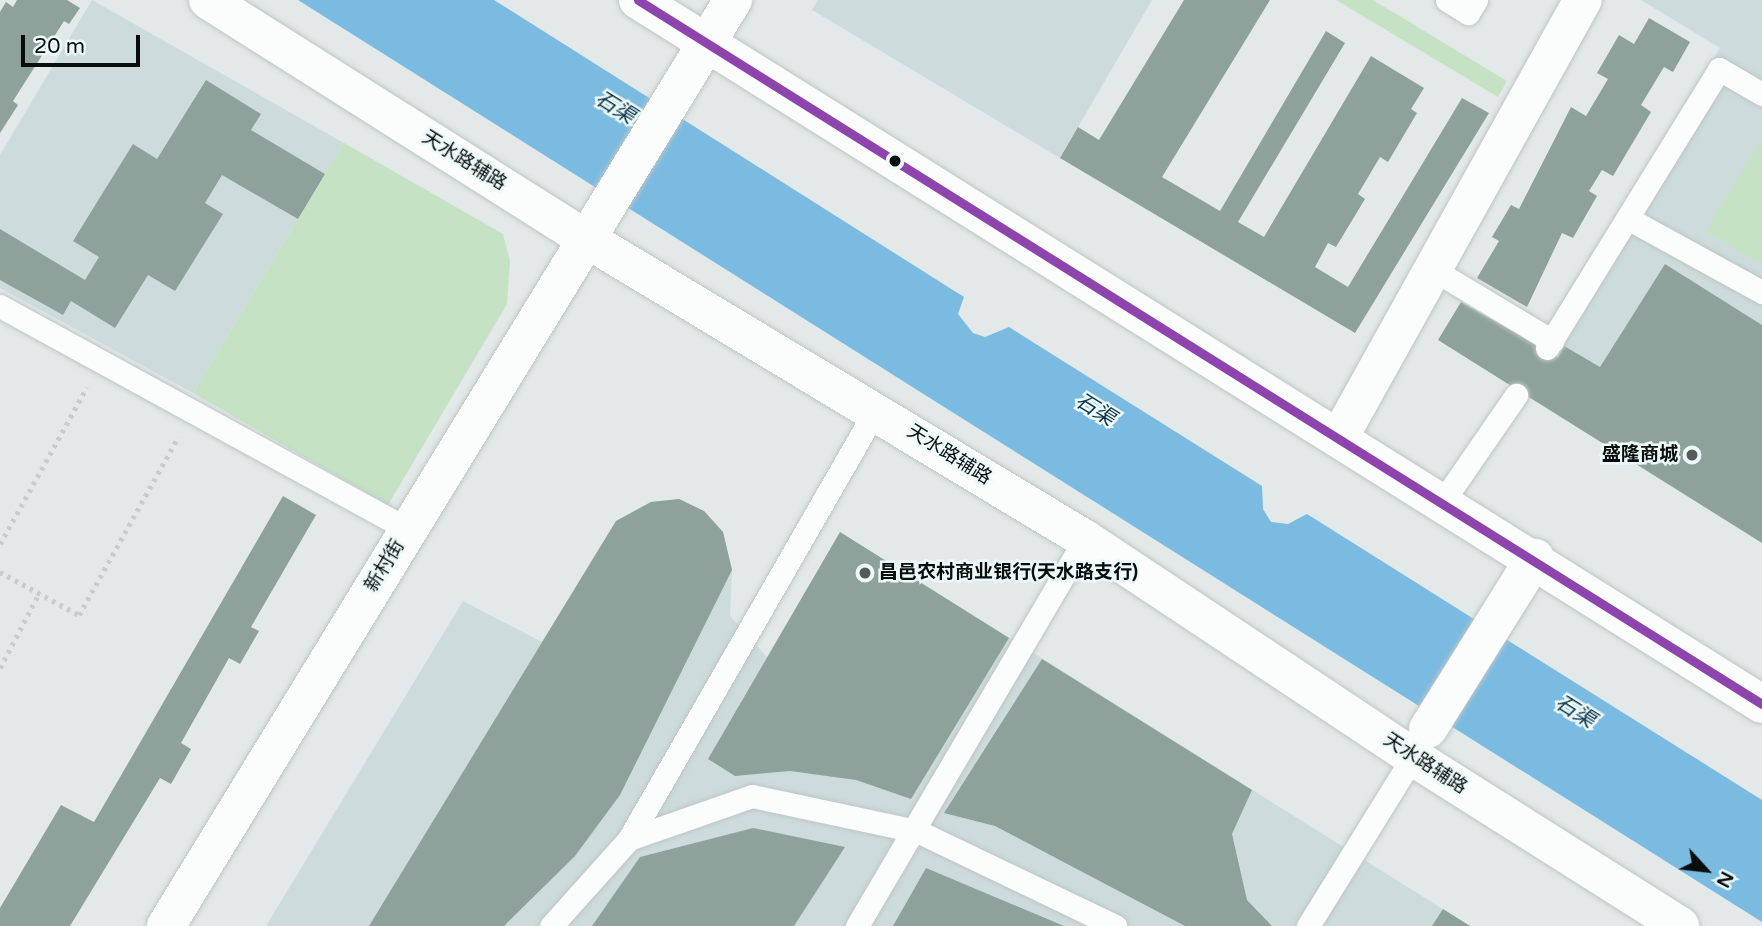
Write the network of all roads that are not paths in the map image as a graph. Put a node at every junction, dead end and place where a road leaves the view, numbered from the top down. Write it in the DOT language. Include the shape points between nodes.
graph roads {
  1 [pos="208,0"];
  2 [pos="638,0"];
  3 [pos="733,0"];
  4 [pos="1447,0"];
  5 [pos="1476,0"];
  6 [pos="1583,0"];
  7 [pos="707,44"];
  8 [pos="1762,94"];
  9 [pos="1629,219"];
  10 [pos="595,223"];
  11 [pos="1434,270"];
  12 [pos="1762,292"];
  13 [pos="0,306"];
  14 [pos="1516,395"];
  15 [pos="876,410"];
  16 [pos="1340,436"];
  17 [pos="1443,501"];
  18 [pos="408,529"];
  19 [pos="1085,539"];
  20 [pos="1535,558"];
  21 [pos="1762,704"];
  22 [pos="1421,743"];
  23 [pos="917,831"];
  24 [pos="629,839"];
  25 [pos="166,926"];
  26 [pos="551,926"];
  27 [pos="857,926"];
  28 [pos="1115,926"];
  29 [pos="1308,926"];
  30 [pos="1680,926"];
  1 -- 10 [label="street, 天水路辅路"];
  2 -- 7 [label="street"];
  3 -- 7 [label="street"];
  4 -- 5 [label="lane" via="1468,13"];
  6 -- 11 [label="street"];
  7 -- 10 [label="street, 新村街"];
  7 -- 16 [label="street"];
  8 -- 9 [label="lane" via="1719,69"];
  9 -- 11 [label="lane" via="1550,344"];
  9 -- 12 [label="lane"];
  10 -- 15 [label="street, 天水路辅路"];
  10 -- 18 [label="street, 新村街"];
  11 -- 16 [label="street"];
  13 -- 18 [label="lane"];
  14 -- 17 [label="lane"];
  15 -- 19 [label="street, 天水路辅路"];
  15 -- 24 [label="lane"];
  16 -- 17 [label="street"];
  17 -- 20 [label="street"];
  18 -- 25 [label="street, 新村街"];
  19 -- 22 [label="street, 天水路辅路"];
  19 -- 23 [label="lane"];
  20 -- 21 [label="street"];
  20 -- 22 [label="street"];
  22 -- 29 [label="lane"];
  22 -- 30 [label="street, 天水路辅路"];
  23 -- 24 [label="lane" via="752,796"];
  23 -- 27 [label="lane"];
  23 -- 28 [label="lane"];
  24 -- 26 [label="lane"];
}
